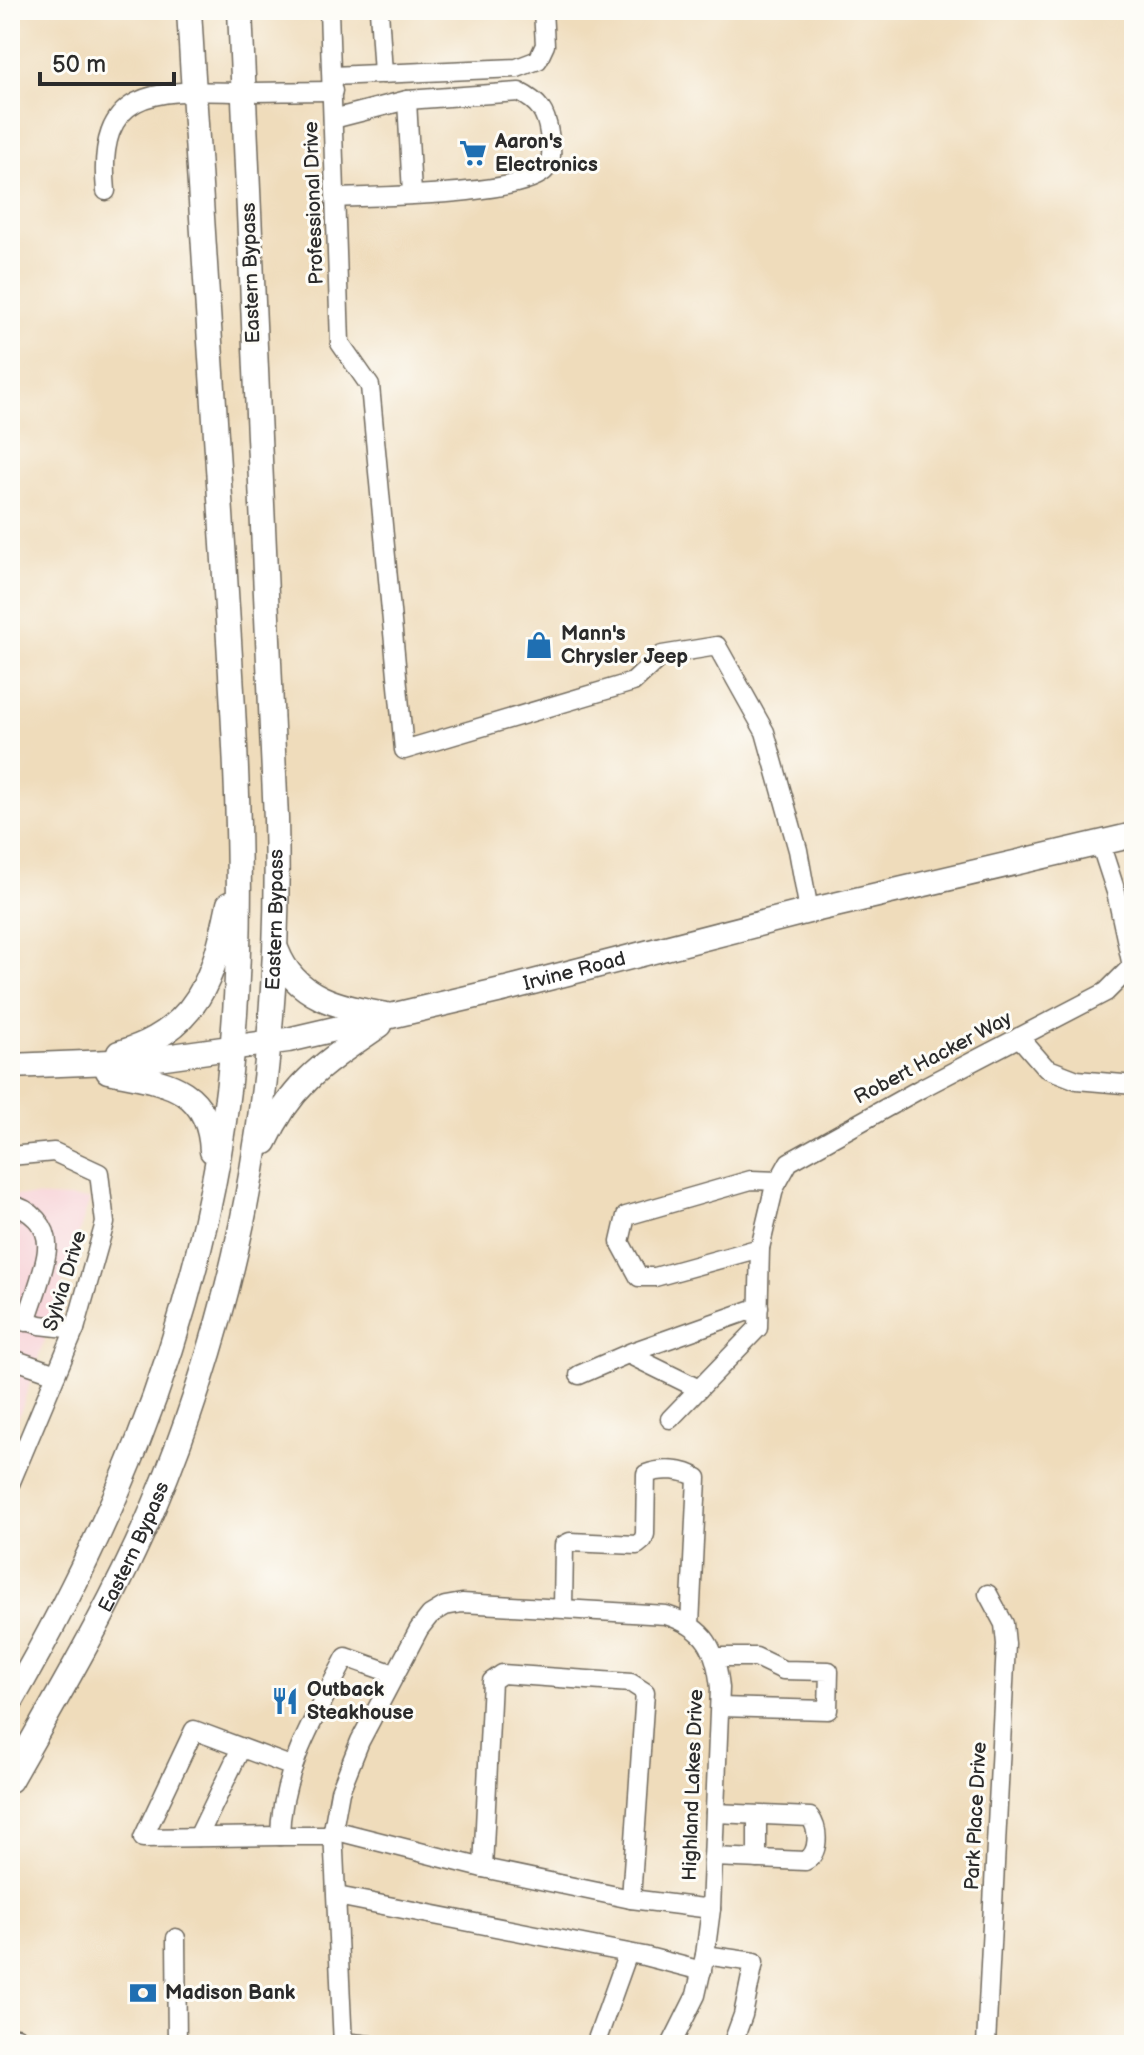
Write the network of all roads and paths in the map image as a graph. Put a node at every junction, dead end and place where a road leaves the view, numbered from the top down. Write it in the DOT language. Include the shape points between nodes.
graph roads {
  1 [pos="189,10"];
  2 [pos="240,10"];
  3 [pos="329,10"];
  4 [pos="379,10"];
  5 [pos="543,10"];
  6 [pos="383,74"];
  7 [pos="332,83"];
  8 [pos="194,91"];
  9 [pos="243,92"];
  10 [pos="407,100"];
  11 [pos="333,119"];
  12 [pos="106,191"];
  13 [pos="412,194"];
  14 [pos="336,198"];
  15 [pos="1134,835"];
  16 [pos="1100,843"];
  17 [pos="240,847"];
  18 [pos="809,911"];
  19 [pos="277,949"];
  20 [pos="1133,966"];
  21 [pos="393,1016"];
  22 [pos="1019,1037"];
  23 [pos="271,1043"];
  24 [pos="233,1049"];
  25 [pos="78,1065"];
  26 [pos="10,1066"];
  27 [pos="1134,1085"];
  28 [pos="10,1156"];
  29 [pos="252,1174"];
  30 [pos="214,1181"];
  31 [pos="778,1181"];
  32 [pos="10,1205"];
  33 [pos="760,1248"];
  34 [pos="759,1307"];
  35 [pos="18,1319"];
  36 [pos="75,1329"];
  37 [pos="628,1354"];
  38 [pos="10,1358"];
  39 [pos="56,1374"];
  40 [pos="579,1375"];
  41 [pos="699,1389"];
  42 [pos="670,1419"];
  43 [pos="10,1484"];
  44 [pos="988,1594"];
  45 [pos="563,1608"];
  46 [pos="690,1625"];
  47 [pos="715,1657"];
  48 [pos="394,1674"];
  49 [pos="10,1703"];
  50 [pos="720,1707"];
  51 [pos="241,1748"];
  52 [pos="293,1767"];
  53 [pos="10,1780"];
  54 [pos="715,1813"];
  55 [pos="757,1816"];
  56 [pos="333,1833"];
  57 [pos="280,1836"];
  58 [pos="198,1837"];
  59 [pos="713,1857"];
  60 [pos="757,1859"];
  61 [pos="483,1868"];
  62 [pos="337,1896"];
  63 [pos="631,1899"];
  64 [pos="711,1909"];
  65 [pos="176,1938"];
  66 [pos="628,1953"];
  67 [pos="704,1963"];
  68 [pos="343,2044"];
  69 [pos="177,2045"];
  70 [pos="370,2045"];
  71 [pos="595,2045"];
  72 [pos="671,2045"];
  73 [pos="732,2045"];
  74 [pos="986,2045"];
  1 -- 8 [label="main road, Eastern Bypass"];
  2 -- 9 [label="main road, Eastern Bypass"];
  3 -- 7 [label="street, Professional Drive"];
  4 -- 6 [label="street"];
  5 -- 6 [label="street" via="545,45 538,60 517,68"];
  6 -- 7 [label="street"];
  7 -- 9 [label="street"];
  7 -- 11 [label="street, Professional Drive"];
  8 -- 9 [label="street"];
  8 -- 12 [label="street" via="158,93 124,111 106,148"];
  8 -- 17 [label="main road, Eastern Bypass"];
  9 -- 19 [label="main road, Eastern Bypass" via="276,819"];
  10 -- 11 [label="street"];
  10 -- 13 [label="street"];
  10 -- 13 [label="street" via="519,92 535,99 546,116 552,152 547,169 532,180"];
  11 -- 14 [label="street, Professional Drive"];
  13 -- 14 [label="street"];
  14 -- 18 [label="street, Professional Drive" via="340,343 370,386 404,750 633,682 662,655 717,646 765,732"];
  15 -- 16 [label="main road, Irvine Road"];
  16 -- 18 [label="main road, Irvine Road"];
  16 -- 20 [label="street, Robert Hacker Way"];
  17 -- 24 [label="main road, Eastern Bypass"];
  17 -- 25 [label="main road" via="217,957 198,1000 150,1043"];
  18 -- 21 [label="main road, Irvine Road"];
  19 -- 21 [label="main road" via="296,983 312,995"];
  19 -- 23 [label="main road, Eastern Bypass"];
  20 -- 22 [label="street, Robert Hacker Way" via="1106,992"];
  21 -- 23 [label="main road, Irvine Road"];
  21 -- 29 [label="main road" via="296,1089"];
  22 -- 27 [label="street" via="1046,1068 1077,1080"];
  22 -- 31 [label="street, Robert Hacker Way" via="789,1162"];
  23 -- 24 [label="main road, Irvine Road"];
  23 -- 29 [label="main road, Eastern Bypass"];
  24 -- 25 [label="main road, Irvine Road"];
  24 -- 30 [label="main road, Eastern Bypass"];
  25 -- 26 [label="main road, Irvine Road"];
  25 -- 30 [label="main road" via="184,1091 206,1119"];
  28 -- 36 [label="street, Sylvia Drive" via="54,1152 99,1173 105,1223"];
  29 -- 53 [label="main road, Eastern Bypass" via="219,1319 169,1469 97,1625"];
  30 -- 49 [label="main road, Eastern Bypass" via="176,1334 135,1450 84,1568"];
  31 -- 33 [label="street, Robert Hacker Way"];
  31 -- 33 [label="street" via="751,1180 626,1216 620,1242 639,1277"];
  32 -- 35 [label="street" via="32,1213 48,1248"];
  33 -- 34 [label="street, Robert Hacker Way"];
  34 -- 37 [label="street"];
  34 -- 41 [label="street, Robert Hacker Way" via="758,1328"];
  35 -- 36 [label="street"];
  36 -- 39 [label="street, Sylvia Drive"];
  37 -- 40 [label="street"];
  37 -- 41 [label="street"];
  38 -- 39 [label="street"];
  39 -- 43 [label="street, Sylvia Drive"];
  41 -- 42 [label="street"];
  44 -- 74 [label="street, Park Place Drive" via="1004,1624 1006,1644"];
  45 -- 46 [label="street" via="656,1614"];
  45 -- 46 [label="street" via="564,1545 637,1545 645,1534 646,1474 689,1472 697,1478"];
  45 -- 48 [label="street" via="445,1606 419,1629"];
  46 -- 47 [label="street"];
  47 -- 50 [label="street, Highland Lakes Drive"];
  47 -- 50 [label="street" via="756,1657 783,1670 829,1671 828,1710"];
  48 -- 52 [label="street" via="346,1657"];
  48 -- 56 [label="street" via="348,1766"];
  50 -- 54 [label="street, Highland Lakes Drive"];
  51 -- 52 [label="street"];
  51 -- 58 [label="street"];
  51 -- 58 [label="street" via="194,1730 143,1838"];
  52 -- 57 [label="street" via="280,1810"];
  54 -- 55 [label="street"];
  54 -- 59 [label="street, Highland Lakes Drive"];
  55 -- 60 [label="street"];
  55 -- 60 [label="street" via="804,1815 816,1825 812,1858"];
  56 -- 57 [label="street"];
  56 -- 61 [label="street"];
  56 -- 62 [label="street"];
  57 -- 58 [label="street"];
  59 -- 60 [label="street"];
  59 -- 64 [label="street, Highland Lakes Drive"];
  61 -- 63 [label="street"];
  61 -- 63 [label="street" via="492,1681 502,1674 631,1683 645,1692"];
  62 -- 66 [label="street"];
  62 -- 68 [label="street"];
  63 -- 64 [label="street"];
  64 -- 67 [label="street, Highland Lakes Drive"];
  65 -- 69 [label="street"];
  66 -- 67 [label="street"];
  66 -- 71 [label="street"];
  67 -- 72 [label="street, Highland Lakes Drive" via="692,2005"];
  67 -- 73 [label="street" via="754,1962"];
  68 -- 70 [label="street"];
}
